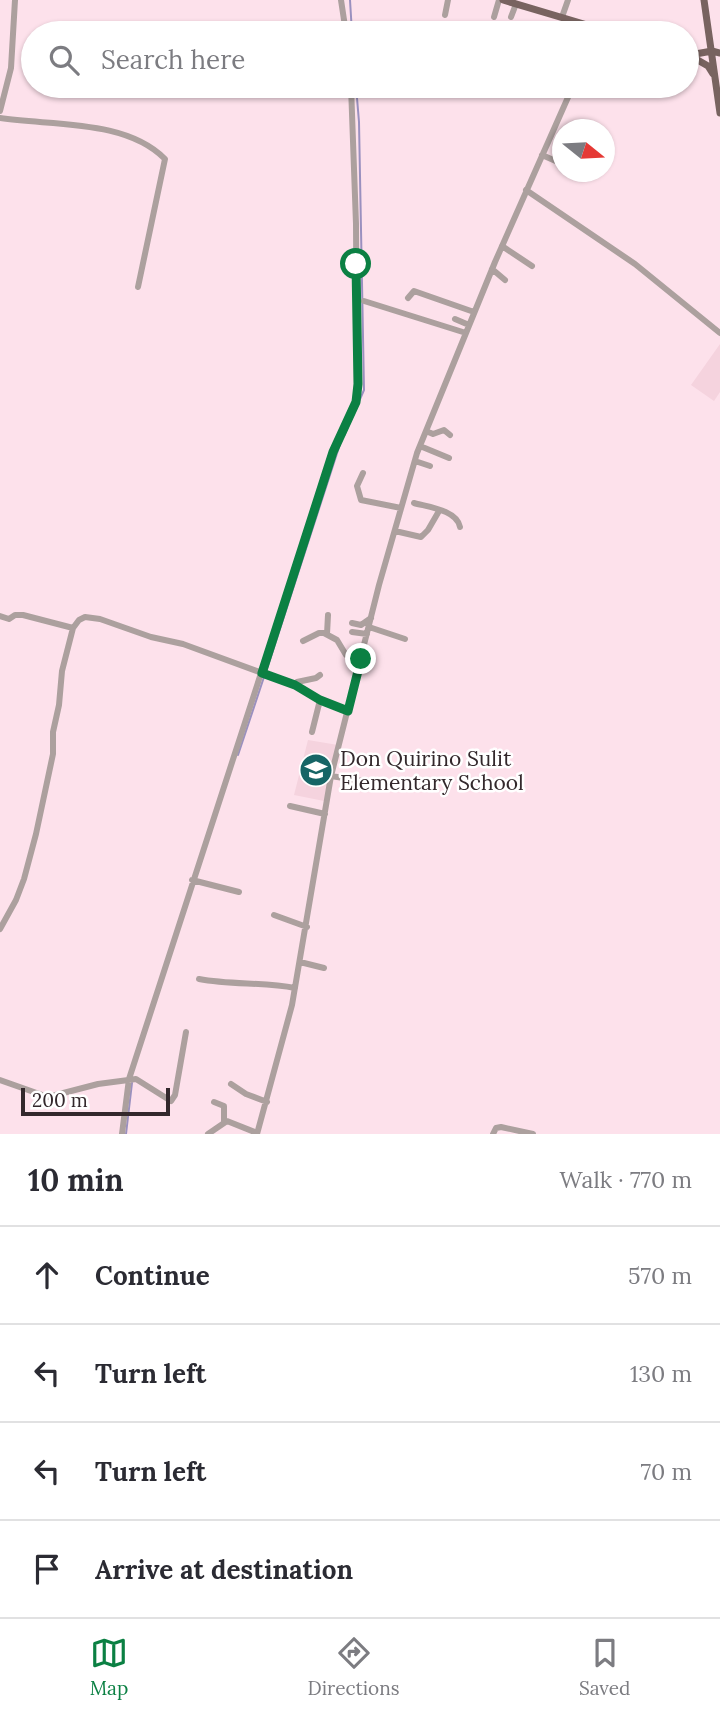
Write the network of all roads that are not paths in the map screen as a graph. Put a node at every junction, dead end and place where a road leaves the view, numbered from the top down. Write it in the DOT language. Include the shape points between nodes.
graph roads {
  1 [pos="15,0"];
  2 [pos="341,0"];
  3 [pos="447,0"];
  4 [pos="501,0"];
  5 [pos="568,0"];
  6 [pos="704,0"];
  7 [pos="516,4"];
  8 [pos="445,15"];
  9 [pos="494,16"];
  10 [pos="511,17"];
  11 [pos="562,17"];
  12 [pos="344,21"];
  13 [pos="572,21"];
  14 [pos="716,52"];
  15 [pos="699,61"];
  16 [pos="717,76"];
  17 [pos="719,97"];
  18 [pos="351,98"];
  19 [pos="568,98"];
  20 [pos="0,111"];
  21 [pos="720,113"];
  22 [pos="0,118"];
  23 [pos="542,155"];
  24 [pos="552,159"];
  25 [pos="526,190"];
  26 [pos="502,246"];
  27 [pos="532,266"];
  28 [pos="492,269"];
  29 [pos="505,280"];
  30 [pos="478,281"];
  31 [pos="487,281"];
  32 [pos="138,287"];
  33 [pos="408,298"];
  34 [pos="364,301"];
  35 [pos="474,312"];
  36 [pos="455,319"];
  37 [pos="469,325"];
  38 [pos="466,332"];
  39 [pos="720,333"];
  40 [pos="426,431"];
  41 [pos="450,435"];
  42 [pos="420,446"];
  43 [pos="449,458"];
  44 [pos="415,461"];
  45 [pos="430,466"];
  46 [pos="363,473"];
  47 [pos="414,503"];
  48 [pos="401,508"];
  49 [pos="439,511"];
  50 [pos="460,527"];
  51 [pos="395,531"];
  52 [pos="328,615"];
  53 [pos="0,616"];
  54 [pos="371,618"];
  55 [pos="352,623"];
  56 [pos="72,628"];
  57 [pos="368,631"];
  58 [pos="352,632"];
  59 [pos="327,634"];
  60 [pos="405,639"];
  61 [pos="303,641"];
  62 [pos="361,659"];
  63 [pos="262,673"];
  64 [pos="320,675"];
  65 [pos="295,685"];
  66 [pos="320,700"];
  67 [pos="348,711"];
  68 [pos="312,732"];
  69 [pos="331,776"];
  70 [pos="388,785"];
  71 [pos="290,806"];
  72 [pos="325,814"];
  73 [pos="192,880"];
  74 [pos="239,892"];
  75 [pos="274,915"];
  76 [pos="307,928"];
  77 [pos="0,929"];
  78 [pos="300,962"];
  79 [pos="324,968"];
  80 [pos="199,979"];
  81 [pos="295,988"];
  82 [pos="186,1032"];
  83 [pos="129,1079"];
  84 [pos="0,1080"];
  85 [pos="231,1084"];
  86 [pos="214,1102"];
  87 [pos="267,1102"];
  88 [pos="224,1122"];
  89 [pos="122,1134"];
  90 [pos="208,1134"];
  91 [pos="257,1134"];
  92 [pos="493,1134"];
  93 [pos="533,1134"];
  1 -- 20 [label="street" via="11,68"];
  2 -- 12 [label="street"];
  3 -- 8 [label="street"];
  4 -- 7 [label="main road"];
  4 -- 9 [label="street"];
  5 -- 11 [label="street"];
  6 -- 14 [label="main road"];
  7 -- 10 [label="street"];
  7 -- 11 [label="main road"];
  11 -- 13 [label="main road"];
  14 -- 16 [label="main road"];
  15 -- 16 [label="main road"];
  16 -- 17 [label="main road"];
  17 -- 21 [label="main road"];
  18 -- 63 [label="street" via="357,398 333,452"];
  19 -- 23 [label="street"];
  22 -- 32 [label="street" via="92,126 139,142 165,159"];
  23 -- 24 [label="street"];
  23 -- 25 [label="street"];
  25 -- 26 [label="street"];
  25 -- 39 [label="street" via="635,264"];
  26 -- 27 [label="street"];
  26 -- 28 [label="street"];
  28 -- 29 [label="street"];
  28 -- 31 [label="street"];
  30 -- 31 [label="street"];
  31 -- 35 [label="street"];
  33 -- 35 [label="street" via="414,291"];
  34 -- 38 [label="street"];
  35 -- 37 [label="street"];
  36 -- 37 [label="street"];
  37 -- 38 [label="street"];
  38 -- 40 [label="street"];
  40 -- 41 [label="street" via="444,430"];
  40 -- 42 [label="street"];
  42 -- 43 [label="street"];
  42 -- 44 [label="street"];
  44 -- 45 [label="street"];
  44 -- 48 [label="street"];
  46 -- 48 [label="street" via="357,486 361,500"];
  47 -- 49 [label="street"];
  48 -- 51 [label="street"];
  49 -- 50 [label="street" via="455,516"];
  49 -- 51 [label="street" via="421,537"];
  51 -- 54 [label="street"];
  52 -- 59 [label="street"];
  53 -- 56 [label="street" via="23,615"];
  54 -- 55 [label="street" via="361,625"];
  54 -- 57 [label="street"];
  56 -- 63 [label="street" via="85,617 100,619"];
  56 -- 77 [label="street" via="36,834 24,879"];
  57 -- 58 [label="street"];
  57 -- 60 [label="street"];
  57 -- 62 [label="street"];
  59 -- 61 [label="street"];
  59 -- 62 [label="street" via="346,654"];
  62 -- 67 [label="street"];
  63 -- 65 [label="street"];
  63 -- 73 [label="street"];
  64 -- 65 [label="street"];
  65 -- 66 [label="street"];
  66 -- 67 [label="street"];
  66 -- 68 [label="street"];
  67 -- 69 [label="street"];
  69 -- 70 [label="street"];
  69 -- 72 [label="street"];
  71 -- 72 [label="street"];
  72 -- 76 [label="street"];
  73 -- 74 [label="street"];
  73 -- 83 [label="street"];
  75 -- 76 [label="street"];
  76 -- 78 [label="street"];
  78 -- 79 [label="street"];
  78 -- 81 [label="street"];
  80 -- 81 [label="street"];
  81 -- 87 [label="street"];
  82 -- 83 [label="street" via="173,1100"];
  83 -- 84 [label="street" via="48,1097"];
  83 -- 89 [label="street"];
  85 -- 87 [label="street"];
  86 -- 88 [label="street" via="224,1106"];
  87 -- 91 [label="street"];
  88 -- 90 [label="street"];
  88 -- 91 [label="street"];
  92 -- 93 [label="street" via="501,1127"];
}
